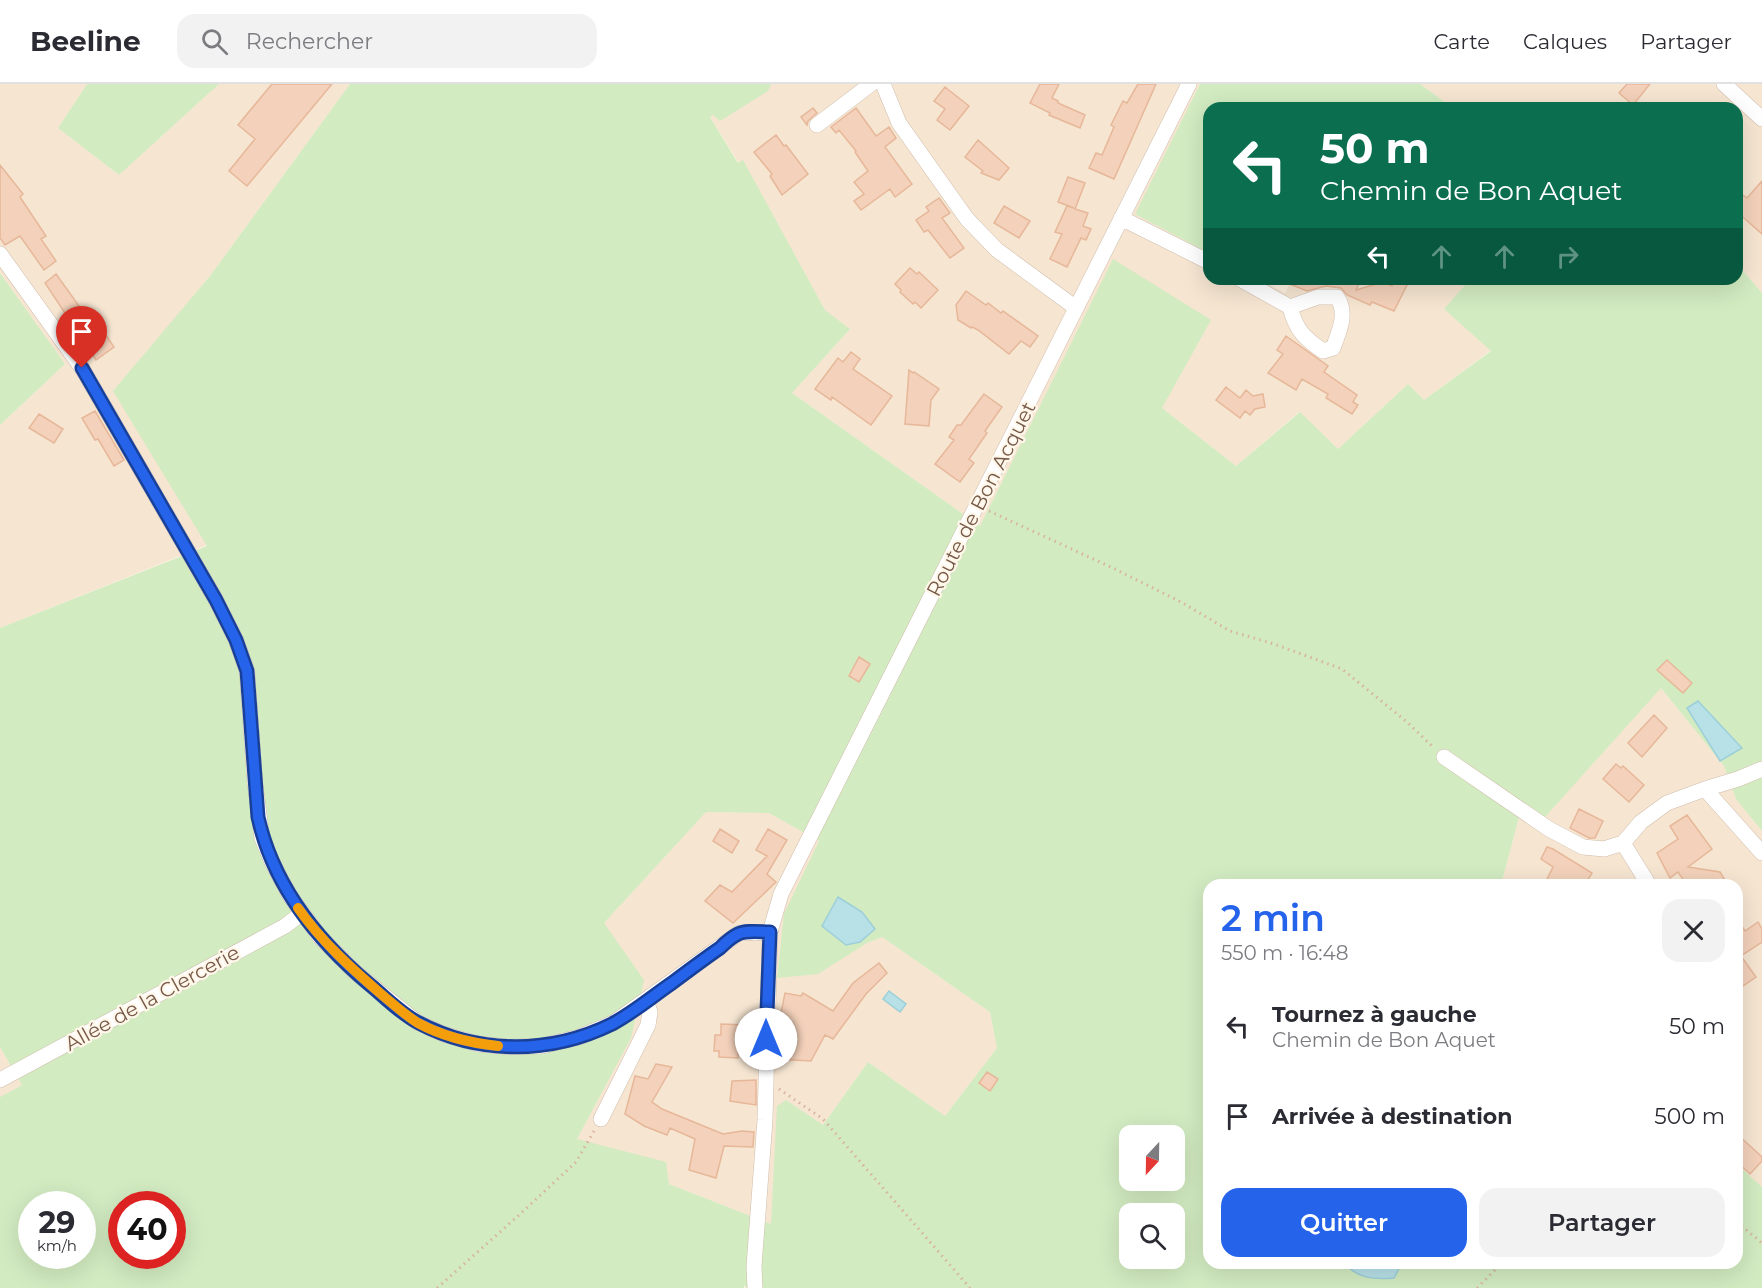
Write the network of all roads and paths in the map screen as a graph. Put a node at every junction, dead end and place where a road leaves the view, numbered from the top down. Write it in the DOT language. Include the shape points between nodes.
graph roads {
  1 [pos="871,84"];
  2 [pos="883,84"];
  3 [pos="1189,84"];
  4 [pos="1724,84"];
  5 [pos="1762,119"];
  6 [pos="818,125"];
  7 [pos="1121,218"];
  8 [pos="0,254"];
  9 [pos="1203,259"];
  10 [pos="1251,285"];
  11 [pos="1290,307"];
  12 [pos="1076,308"];
  13 [pos="978,506"];
  14 [pos="1444,757"];
  15 [pos="1762,769"];
  16 [pos="1705,789"];
  17 [pos="1623,843"];
  18 [pos="1762,853"];
  19 [pos="1645,879"];
  20 [pos="302,913"];
  21 [pos="770,932"];
  22 [pos="646,1001"];
  23 [pos="0,1080"];
  24 [pos="766,1080"];
  25 [pos="601,1119"];
  26 [pos="1743,1227"];
  27 [pos="1762,1243"];
  28 [pos="1496,1269"];
  29 [pos="437,1288"];
  30 [pos="755,1288"];
  31 [pos="970,1288"];
  32 [pos="1477,1288"];
  1 -- 6 [label="street"];
  2 -- 12 [label="street" via="899,123 968,219 997,250"];
  3 -- 7 [label="street, Route de Bon Acquet"];
  4 -- 5 [label="street"];
  7 -- 9 [label="street"];
  7 -- 12 [label="street, Route de Bon Acquet"];
  8 -- 20 [label="street" via="82,368 236,640 247,671 262,838"];
  10 -- 11 [label="street"];
  12 -- 13 [label="street, Route de Bon Acquet"];
  13 -- 14 [label="path" via="1115,569 1230,631 1342,669"];
  13 -- 21 [label="street, Route de Bon Acquet" via="791,874"];
  14 -- 17 [label="street" via="1549,829 1583,847 1604,849"];
  15 -- 16 [label="street"];
  16 -- 17 [label="street" via="1667,803 1641,822"];
  16 -- 18 [label="street"];
  17 -- 19 [label="street"];
  20 -- 22 [label="street" via="355,972 398,1008 443,1034 478,1044 542,1046 579,1037 613,1023"];
  20 -- 23 [label="street, Allée de la Clercerie" via="285,926"];
  21 -- 22 [label="street" via="739,933"];
  21 -- 24 [label="street, Route de Bon Acquet"];
  22 -- 25 [label="street" via="650,1012 648,1025"];
  24 -- 30 [label="street, Route de Bon Acquet"];
  24 -- 31 [label="path" via="823,1119"];
  25 -- 29 [label="path" via="576,1162"];
  26 -- 27 [label="path"];
  28 -- 32 [label="path"];
}
